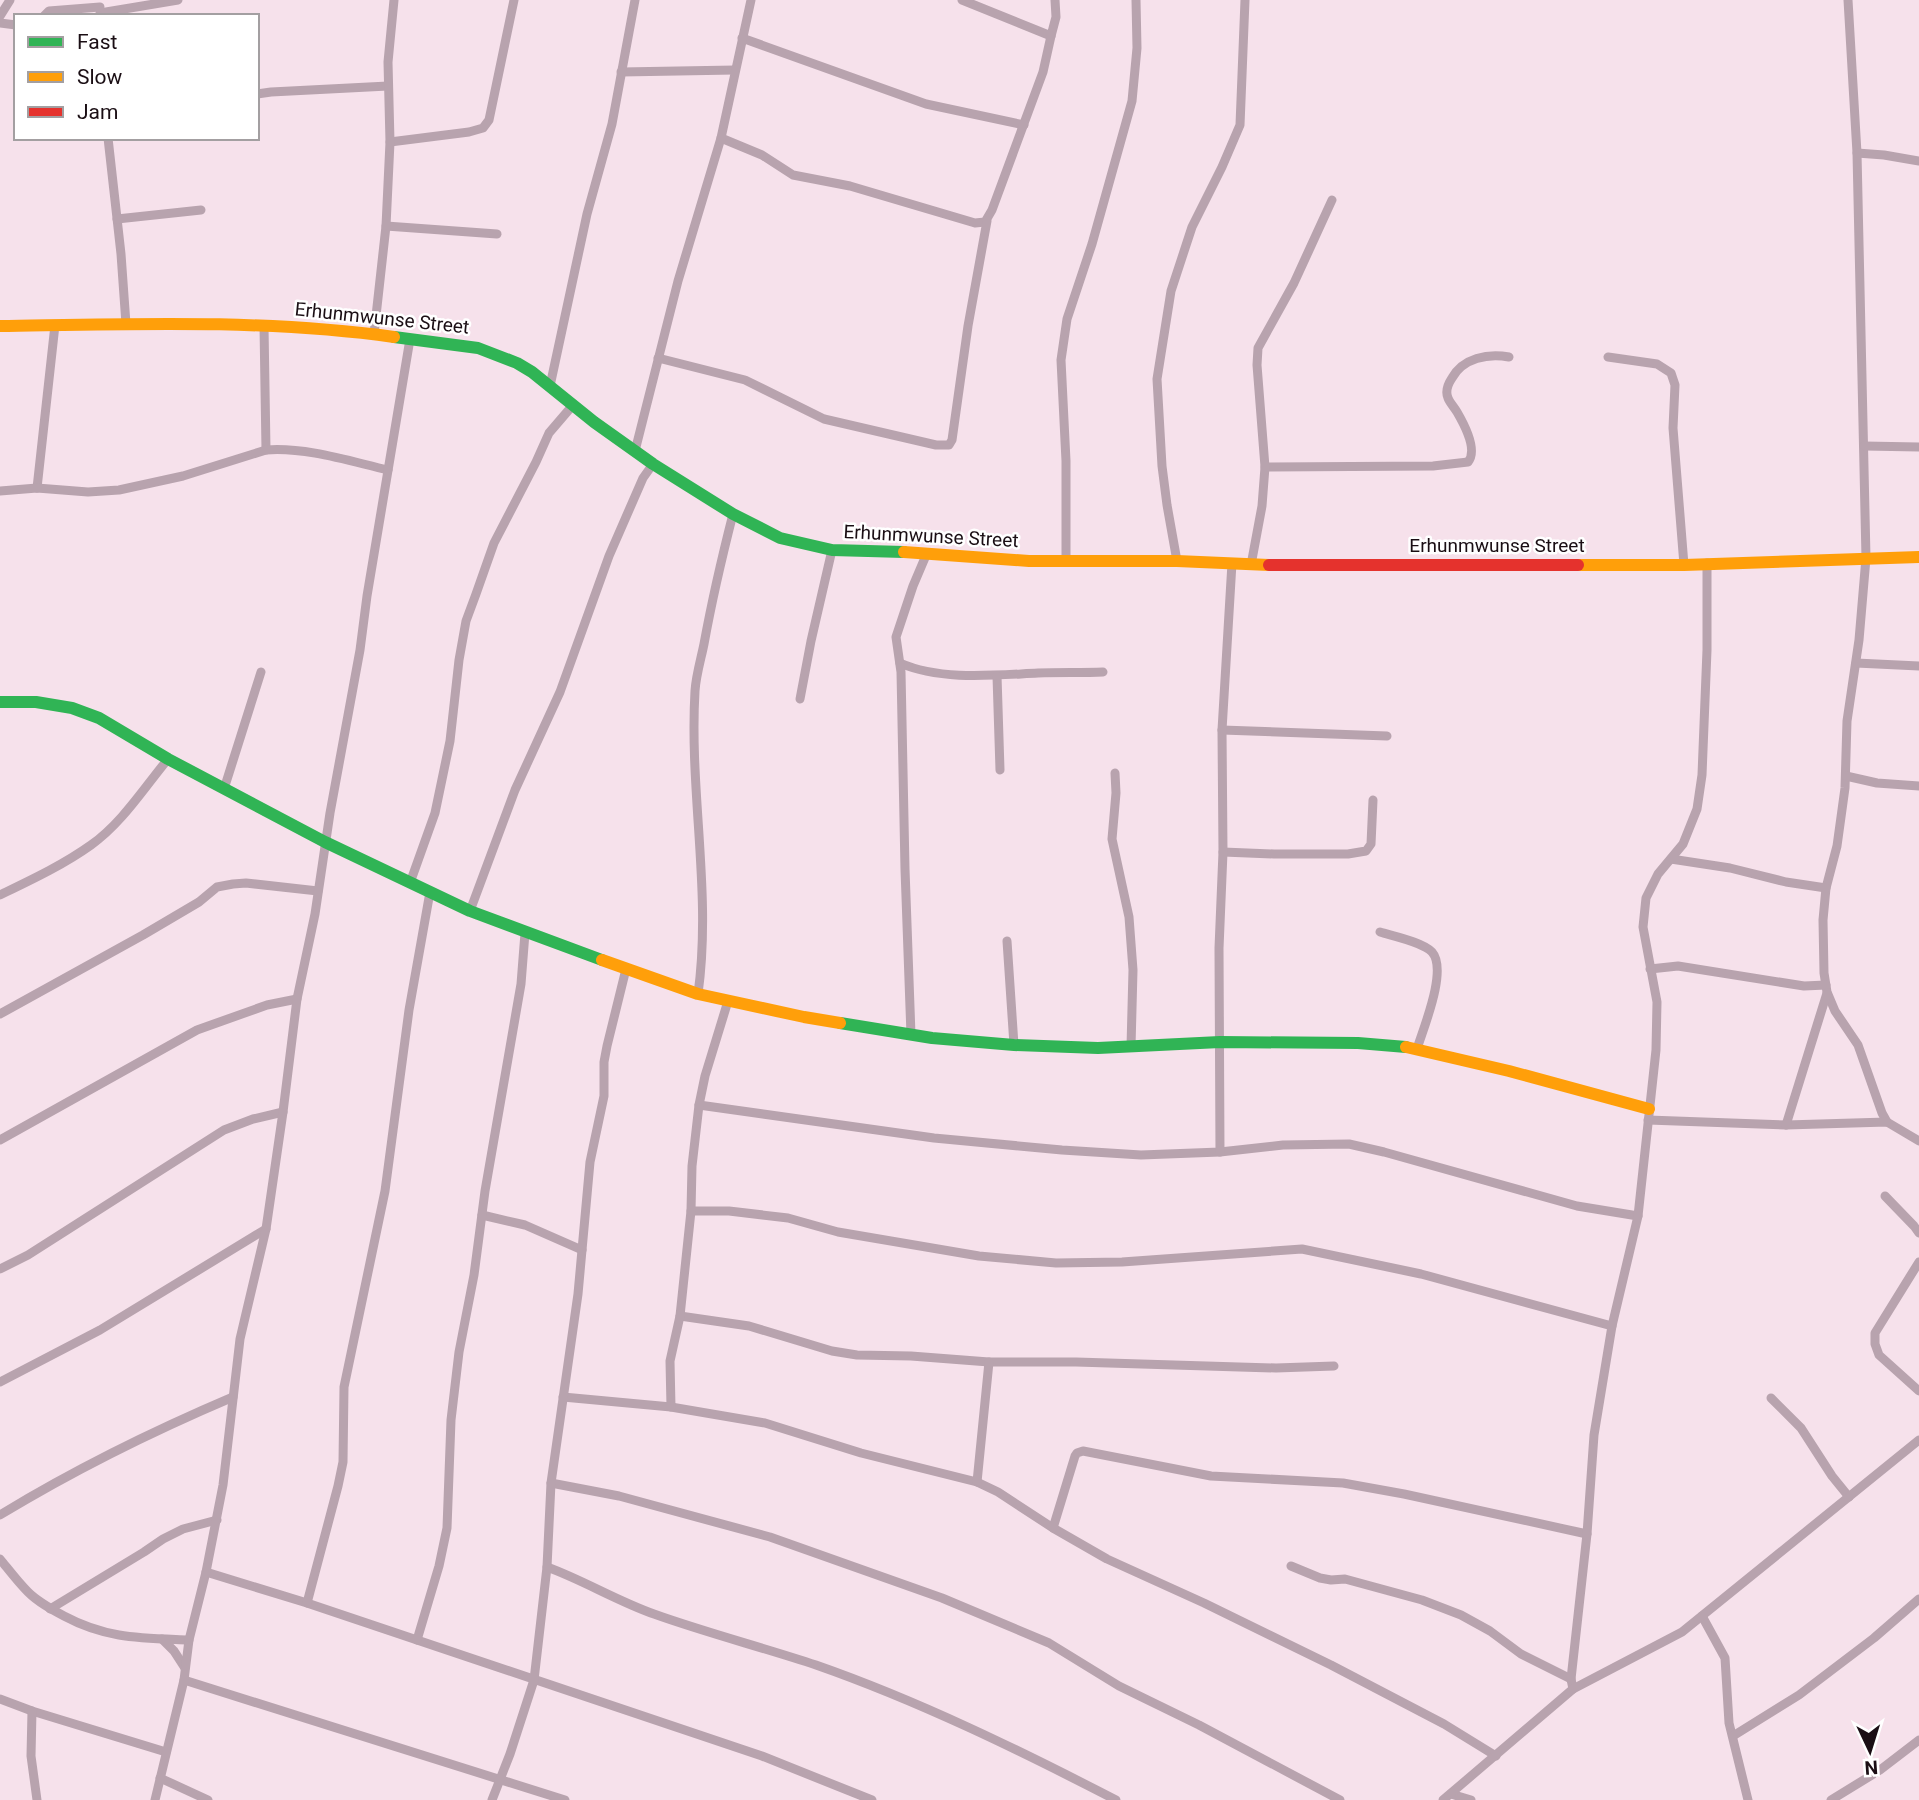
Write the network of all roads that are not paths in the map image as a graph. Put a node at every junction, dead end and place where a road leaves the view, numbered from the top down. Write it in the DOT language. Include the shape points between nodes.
graph roads {
  1 [pos="10,0"];
  2 [pos="178,0"];
  3 [pos="394,0"];
  4 [pos="514,0"];
  5 [pos="635,0"];
  6 [pos="751,0"];
  7 [pos="962,0"];
  8 [pos="1055,0"];
  9 [pos="1136,0"];
  10 [pos="1245,0"];
  11 [pos="1848,0"];
  12 [pos="100,9"];
  13 [pos="46,14"];
  14 [pos="0,16"];
  15 [pos="1051,36"];
  16 [pos="742,38"];
  17 [pos="735,70"];
  18 [pos="621,72"];
  19 [pos="388,86"];
  20 [pos="259,94"];
  21 [pos="1024,125"];
  22 [pos="721,138"];
  23 [pos="108,140"];
  24 [pos="390,142"];
  25 [pos="1857,153"];
  26 [pos="1919,162"];
  27 [pos="1332,200"];
  28 [pos="201,210"];
  29 [pos="117,219"];
  30 [pos="987,220"];
  31 [pos="386,226"];
  32 [pos="497,234"];
  33 [pos="126,324"];
  34 [pos="0,326"];
  35 [pos="55,326"];
  36 [pos="264,326"];
  37 [pos="374,334"];
  38 [pos="410,339"];
  39 [pos="1509,357"];
  40 [pos="1608,357"];
  41 [pos="658,358"];
  42 [pos="550,386"];
  43 [pos="573,405"];
  44 [pos="1864,446"];
  45 [pos="1919,447"];
  46 [pos="266,450"];
  47 [pos="635,452"];
  48 [pos="653,464"];
  49 [pos="1265,467"];
  50 [pos="388,470"];
  51 [pos="37,488"];
  52 [pos="0,491"];
  53 [pos="733,514"];
  54 [pos="832,550"];
  55 [pos="928,554"];
  56 [pos="1919,556"];
  57 [pos="1866,558"];
  58 [pos="1177,561"];
  59 [pos="1066,562"];
  60 [pos="1707,563"];
  61 [pos="1232,564"];
  62 [pos="1251,565"];
  63 [pos="1684,565"];
  64 [pos="900,663"];
  65 [pos="1856,663"];
  66 [pos="1919,666"];
  67 [pos="261,672"];
  68 [pos="1103,672"];
  69 [pos="998,676"];
  70 [pos="800,699"];
  71 [pos="0,702"];
  72 [pos="1222,730"];
  73 [pos="1387,736"];
  74 [pos="168,759"];
  75 [pos="1000,770"];
  76 [pos="1115,773"];
  77 [pos="1846,776"];
  78 [pos="1919,786"];
  79 [pos="225,789"];
  80 [pos="1374,800"];
  81 [pos="325,842"];
  82 [pos="1223,852"];
  83 [pos="1671,859"];
  84 [pos="410,883"];
  85 [pos="1826,888"];
  86 [pos="318,891"];
  87 [pos="430,892"];
  88 [pos="0,895"];
  89 [pos="470,911"];
  90 [pos="1380,932"];
  91 [pos="525,933"];
  92 [pos="1007,941"];
  93 [pos="626,969"];
  94 [pos="1650,969"];
  95 [pos="1827,989"];
  96 [pos="698,994"];
  97 [pos="298,999"];
  98 [pos="728,1001"];
  99 [pos="0,1014"];
  100 [pos="911,1034"];
  101 [pos="1220,1042"];
  102 [pos="1014,1045"];
  103 [pos="1131,1047"];
  104 [pos="1417,1049"];
  105 [pos="699,1105"];
  106 [pos="283,1112"];
  107 [pos="1649,1114"];
  108 [pos="1887,1122"];
  109 [pos="1786,1125"];
  110 [pos="0,1140"];
  111 [pos="1919,1141"];
  112 [pos="1220,1152"];
  113 [pos="1885,1196"];
  114 [pos="691,1211"];
  115 [pos="482,1215"];
  116 [pos="1638,1216"];
  117 [pos="265,1229"];
  118 [pos="1919,1233"];
  119 [pos="582,1250"];
  120 [pos="1919,1262"];
  121 [pos="0,1269"];
  122 [pos="680,1316"];
  123 [pos="1612,1326"];
  124 [pos="989,1363"];
  125 [pos="1334,1366"];
  126 [pos="0,1381"];
  127 [pos="1919,1391"];
  128 [pos="233,1397"];
  129 [pos="563,1397"];
  130 [pos="1771,1398"];
  131 [pos="671,1407"];
  132 [pos="1919,1440"];
  133 [pos="977,1482"];
  134 [pos="551,1483"];
  135 [pos="1849,1497"];
  136 [pos="0,1515"];
  137 [pos="217,1520"];
  138 [pos="1053,1528"];
  139 [pos="1587,1534"];
  140 [pos="0,1559"];
  141 [pos="1291,1566"];
  142 [pos="547,1567"];
  143 [pos="206,1572"];
  144 [pos="1919,1599"];
  145 [pos="307,1603"];
  146 [pos="50,1609"];
  147 [pos="1702,1616"];
  148 [pos="162,1639"];
  149 [pos="189,1640"];
  150 [pos="417,1640"];
  151 [pos="185,1668"];
  152 [pos="184,1680"];
  153 [pos="534,1680"];
  154 [pos="1572,1684"];
  155 [pos="0,1699"];
  156 [pos="32,1711"];
  157 [pos="1733,1736"];
  158 [pos="1919,1740"];
  159 [pos="166,1752"];
  160 [pos="1496,1756"];
  161 [pos="160,1778"];
  162 [pos="500,1779"];
  163 [pos="1447,1797"];
  164 [pos="37,1800"];
  165 [pos="155,1800"];
  166 [pos="208,1800"];
  167 [pos="492,1800"];
  168 [pos="565,1800"];
  169 [pos="872,1800"];
  170 [pos="1116,1800"];
  171 [pos="1340,1800"];
  172 [pos="1471,1800"];
  173 [pos="1748,1800"];
  174 [pos="1831,1800"];
  1 -- 14 [label="street"];
  2 -- 12 [label="street"];
  3 -- 19 [label="street"];
  4 -- 24 [label="street" via="489,120 483,128"];
  5 -- 18 [label="street"];
  6 -- 16 [label="street"];
  7 -- 15 [label="street"];
  8 -- 15 [label="street"];
  9 -- 59 [label="street" via="1132,101 1068,320 1061,359"];
  10 -- 58 [label="street" via="1240,125 1192,227 1171,291 1157,379 1162,466"];
  11 -- 25 [label="street"];
  12 -- 13 [label="street"];
  15 -- 21 [label="street"];
  16 -- 17 [label="street"];
  16 -- 21 [label="street" via="926,104"];
  17 -- 18 [label="street"];
  17 -- 22 [label="street"];
  18 -- 42 [label="street"];
  19 -- 20 [label="street"];
  19 -- 24 [label="street"];
  21 -- 30 [label="street"];
  22 -- 30 [label="street" via="762,155 793,175 850,186 975,223"];
  22 -- 41 [label="street"];
  23 -- 29 [label="street"];
  24 -- 31 [label="street"];
  25 -- 26 [label="street"];
  25 -- 44 [label="street"];
  27 -- 49 [label="street" via="1258,348"];
  28 -- 29 [label="street"];
  29 -- 33 [label="street"];
  30 -- 41 [label="street" via="949,445 824,419 745,380"];
  31 -- 32 [label="street"];
  31 -- 37 [label="street"];
  33 -- 35 [label="street, Erhunmwunse Street"];
  33 -- 36 [label="street, Erhunmwunse Street"];
  34 -- 35 [label="street, Erhunmwunse Street"];
  35 -- 51 [label="street"];
  36 -- 37 [label="street, Erhunmwunse Street"];
  36 -- 46 [label="street"];
  37 -- 38 [label="street, Erhunmwunse Street"];
  38 -- 42 [label="street, Erhunmwunse Street" via="478,348 517,363"];
  38 -- 50 [label="street"];
  39 -- 49 [label="street" via="1490,355 1467,362 1447,389 1472,450 1468,461 1433,466"];
  40 -- 63 [label="street" via="1657,364 1671,373"];
  41 -- 47 [label="street"];
  42 -- 43 [label="street, Erhunmwunse Street"];
  43 -- 47 [label="street, Erhunmwunse Street"];
  43 -- 84 [label="street" via="549,433 494,543 475,594 464,634 435,813"];
  44 -- 45 [label="street"];
  44 -- 57 [label="street"];
  46 -- 50 [label="street" via="294,450"];
  46 -- 51 [label="street" via="120,490"];
  47 -- 48 [label="street, Erhunmwunse Street"];
  48 -- 53 [label="street, Erhunmwunse Street"];
  48 -- 89 [label="street" via="609,556 560,692 515,790"];
  49 -- 62 [label="street"];
  50 -- 81 [label="street"];
  51 -- 52 [label="street"];
  53 -- 54 [label="street, Erhunmwunse Street" via="780,538"];
  53 -- 96 [label="street" via="695,688 703,913"];
  54 -- 55 [label="street, Erhunmwunse Street"];
  54 -- 70 [label="street"];
  55 -- 59 [label="street, Erhunmwunse Street"];
  55 -- 64 [label="street" via="898,629"];
  56 -- 57 [label="street, Erhunmwunse Street"];
  57 -- 60 [label="street, Erhunmwunse Street"];
  57 -- 65 [label="street"];
  58 -- 59 [label="street, Erhunmwunse Street"];
  58 -- 61 [label="street, Erhunmwunse Street"];
  60 -- 63 [label="street, Erhunmwunse Street"];
  60 -- 83 [label="street" via="1702,775 1684,844"];
  61 -- 62 [label="street, Erhunmwunse Street"];
  61 -- 72 [label="street"];
  62 -- 63 [label="street, Erhunmwunse Street"];
  64 -- 69 [label="street" via="950,674"];
  64 -- 100 [label="street"];
  65 -- 66 [label="street"];
  65 -- 77 [label="street" via="1847,721"];
  67 -- 79 [label="street"];
  68 -- 69 [label="street"];
  69 -- 75 [label="street"];
  71 -- 74 [label="street" via="72,708"];
  72 -- 73 [label="street"];
  72 -- 82 [label="street"];
  74 -- 79 [label="street"];
  74 -- 88 [label="street" via="123,816 93,844"];
  76 -- 103 [label="street" via="1112,839 1129,916"];
  77 -- 78 [label="street"];
  77 -- 85 [label="street"];
  79 -- 81 [label="street"];
  80 -- 82 [label="street" via="1371,844 1366,851"];
  81 -- 84 [label="street"];
  81 -- 86 [label="street"];
  82 -- 101 [label="street"];
  83 -- 85 [label="street"];
  83 -- 94 [label="street" via="1646,898 1643,927"];
  84 -- 87 [label="street"];
  85 -- 95 [label="street"];
  86 -- 97 [label="street"];
  86 -- 99 [label="street" via="246,883 217,887 199,902"];
  87 -- 89 [label="street"];
  87 -- 145 [label="street" via="408,1010 385,1191 344,1387 338,1486"];
  89 -- 91 [label="street"];
  90 -- 104 [label="street" via="1422,946 1433,953 1438,965 1436,989"];
  91 -- 93 [label="street"];
  91 -- 115 [label="street"];
  92 -- 102 [label="street"];
  93 -- 96 [label="street"];
  93 -- 119 [label="street" via="604,1062 604,1096 590,1162"];
  94 -- 95 [label="street" via="1678,966"];
  94 -- 107 [label="street" via="1657,1002"];
  95 -- 108 [label="street" via="1835,1011 1858,1045"];
  95 -- 109 [label="street"];
  96 -- 98 [label="street"];
  97 -- 106 [label="street"];
  97 -- 110 [label="street" via="197,1030"];
  98 -- 100 [label="street"];
  98 -- 105 [label="street"];
  100 -- 102 [label="street"];
  101 -- 103 [label="street"];
  101 -- 104 [label="street" via="1358,1043"];
  101 -- 112 [label="street"];
  102 -- 103 [label="street"];
  104 -- 107 [label="street" via="1509,1071"];
  105 -- 112 [label="street" via="934,1138 1062,1150 1141,1155"];
  105 -- 114 [label="street"];
  106 -- 117 [label="street"];
  106 -- 121 [label="street" via="224,1130"];
  107 -- 109 [label="street"];
  107 -- 116 [label="street"];
  108 -- 109 [label="street"];
  108 -- 111 [label="street"];
  112 -- 116 [label="street" via="1349,1144 1577,1206"];
  113 -- 118 [label="street"];
  114 -- 122 [label="street"];
  114 -- 123 [label="street" via="788,1219 979,1256 1056,1263 1303,1249"];
  115 -- 119 [label="street" via="525,1225"];
  115 -- 150 [label="street" via="451,1420 447,1528"];
  116 -- 123 [label="street"];
  117 -- 126 [label="street" via="100,1330"];
  117 -- 128 [label="street" via="240,1339"];
  119 -- 129 [label="street"];
  120 -- 127 [label="street" via="1875,1333 1879,1355"];
  122 -- 124 [label="street" via="749,1326 857,1355"];
  122 -- 131 [label="street" via="670,1361"];
  123 -- 139 [label="street" via="1594,1435"];
  124 -- 125 [label="street"];
  124 -- 133 [label="street"];
  128 -- 136 [label="street" via="175,1422"];
  128 -- 137 [label="street"];
  129 -- 131 [label="street"];
  129 -- 134 [label="street"];
  130 -- 135 [label="street" via="1801,1428"];
  131 -- 133 [label="street" via="765,1423"];
  132 -- 135 [label="street"];
  133 -- 138 [label="street"];
  134 -- 142 [label="street"];
  134 -- 171 [label="street" via="620,1496 770,1537 942,1598 1049,1643 1119,1686"];
  135 -- 147 [label="street"];
  137 -- 143 [label="street"];
  137 -- 146 [label="street" via="163,1539"];
  138 -- 139 [label="street" via="1075,1456 1083,1451 1211,1476 1343,1483"];
  138 -- 160 [label="street" via="1107,1559 1331,1665"];
  139 -- 154 [label="street"];
  140 -- 146 [label="street" via="29,1593"];
  141 -- 154 [label="street" via="1331,1580 1345,1579 1422,1600 1461,1615"];
  142 -- 153 [label="street"];
  142 -- 170 [label="street" via="652,1613 817,1666 929,1710"];
  143 -- 145 [label="street"];
  143 -- 149 [label="street"];
  144 -- 157 [label="street" via="1799,1695"];
  145 -- 150 [label="street"];
  146 -- 148 [label="street" via="97,1632"];
  147 -- 154 [label="street" via="1682,1632"];
  147 -- 157 [label="street" via="1725,1658"];
  148 -- 149 [label="street"];
  148 -- 151 [label="street"];
  149 -- 151 [label="street"];
  150 -- 153 [label="street"];
  151 -- 152 [label="street"];
  152 -- 159 [label="street"];
  152 -- 162 [label="street"];
  153 -- 162 [label="street"];
  153 -- 169 [label="street" via="762,1756"];
  154 -- 160 [label="street"];
  155 -- 156 [label="street"];
  156 -- 159 [label="street"];
  156 -- 164 [label="street" via="31,1756"];
  157 -- 173 [label="street"];
  158 -- 174 [label="street"];
  159 -- 161 [label="street"];
  160 -- 163 [label="street"];
  161 -- 165 [label="street"];
  161 -- 166 [label="street"];
  162 -- 167 [label="street"];
  162 -- 168 [label="street"];
  163 -- 172 [label="street"];
}
